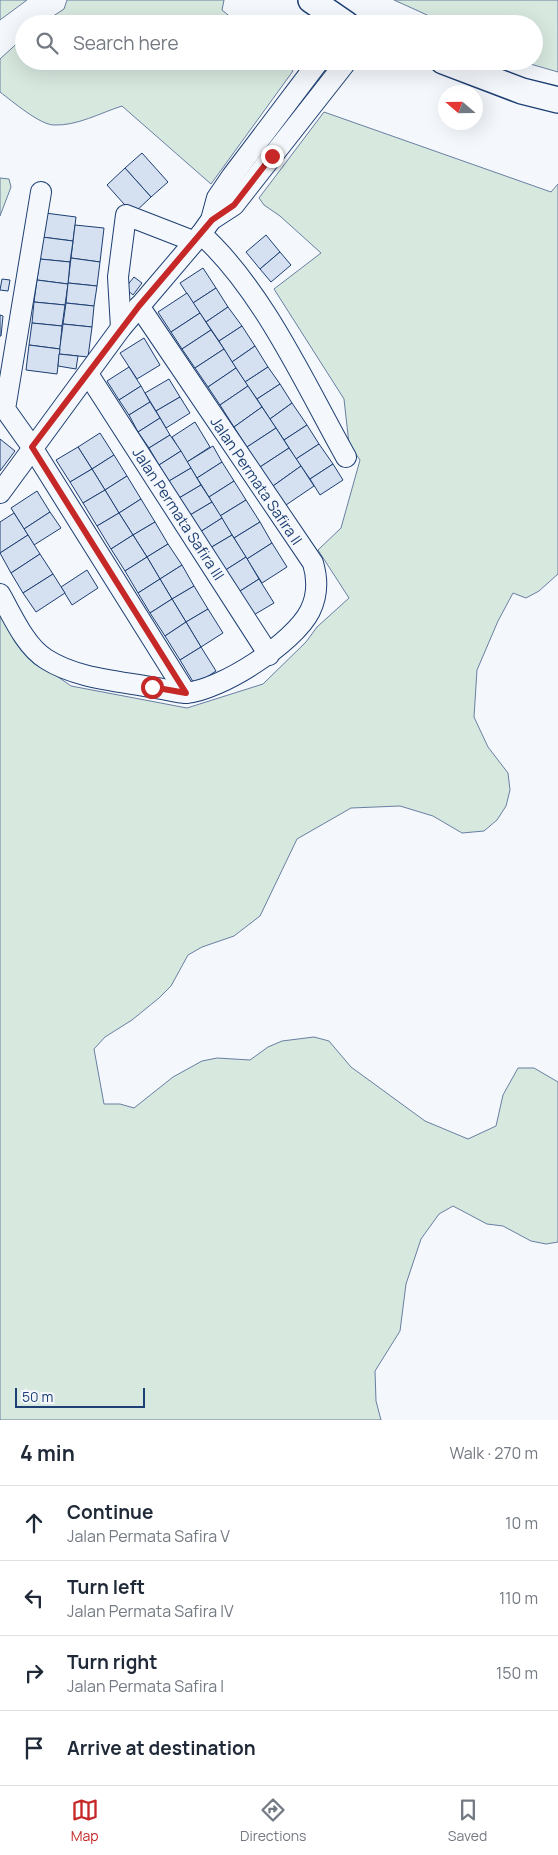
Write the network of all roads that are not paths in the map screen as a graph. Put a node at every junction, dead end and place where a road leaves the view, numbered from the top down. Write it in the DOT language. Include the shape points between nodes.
graph roads {
  1 [pos="311,0"];
  2 [pos="333,15"];
  3 [pos="312,70"];
  4 [pos="340,70"];
  5 [pos="465,70"];
  6 [pos="558,100"];
  7 [pos="256,145"];
  8 [pos="272,156"];
  9 [pos="41,192"];
  10 [pos="202,231"];
  11 [pos="139,306"];
  12 [pos="121,328"];
  13 [pos="88,374"];
  14 [pos="32,447"];
  15 [pos="346,457"];
  16 [pos="0,493"];
  17 [pos="0,594"];
  18 [pos="269,655"];
  19 [pos="186,693"];
  1 -- 2 [label="main road"];
  3 -- 7 [label="street"];
  4 -- 8 [label="street"];
  5 -- 6 [label="main road" via="522,92"];
  7 -- 8 [label="street"];
  7 -- 10 [label="street" via="217,198"];
  8 -- 10 [label="street" via="234,205"];
  9 -- 14 [label="street" via="4,405 6,413"];
  10 -- 11 [label="street"];
  10 -- 12 [label="street" via="126,215 118,276"];
  10 -- 15 [label="street" via="238,274 273,327"];
  11 -- 12 [label="street"];
  11 -- 18 [label="street, Jalan Permata Safira II" via="313,563 318,578 310,612"];
  12 -- 13 [label="street"];
  13 -- 14 [label="street"];
  13 -- 18 [label="street, Jalan Permata Safira III"];
  14 -- 16 [label="street"];
  14 -- 19 [label="street"];
  17 -- 19 [label="street" via="29,642 44,659 89,676"];
  18 -- 19 [label="street, Jalan Permata Safira II" via="226,680"];
}
